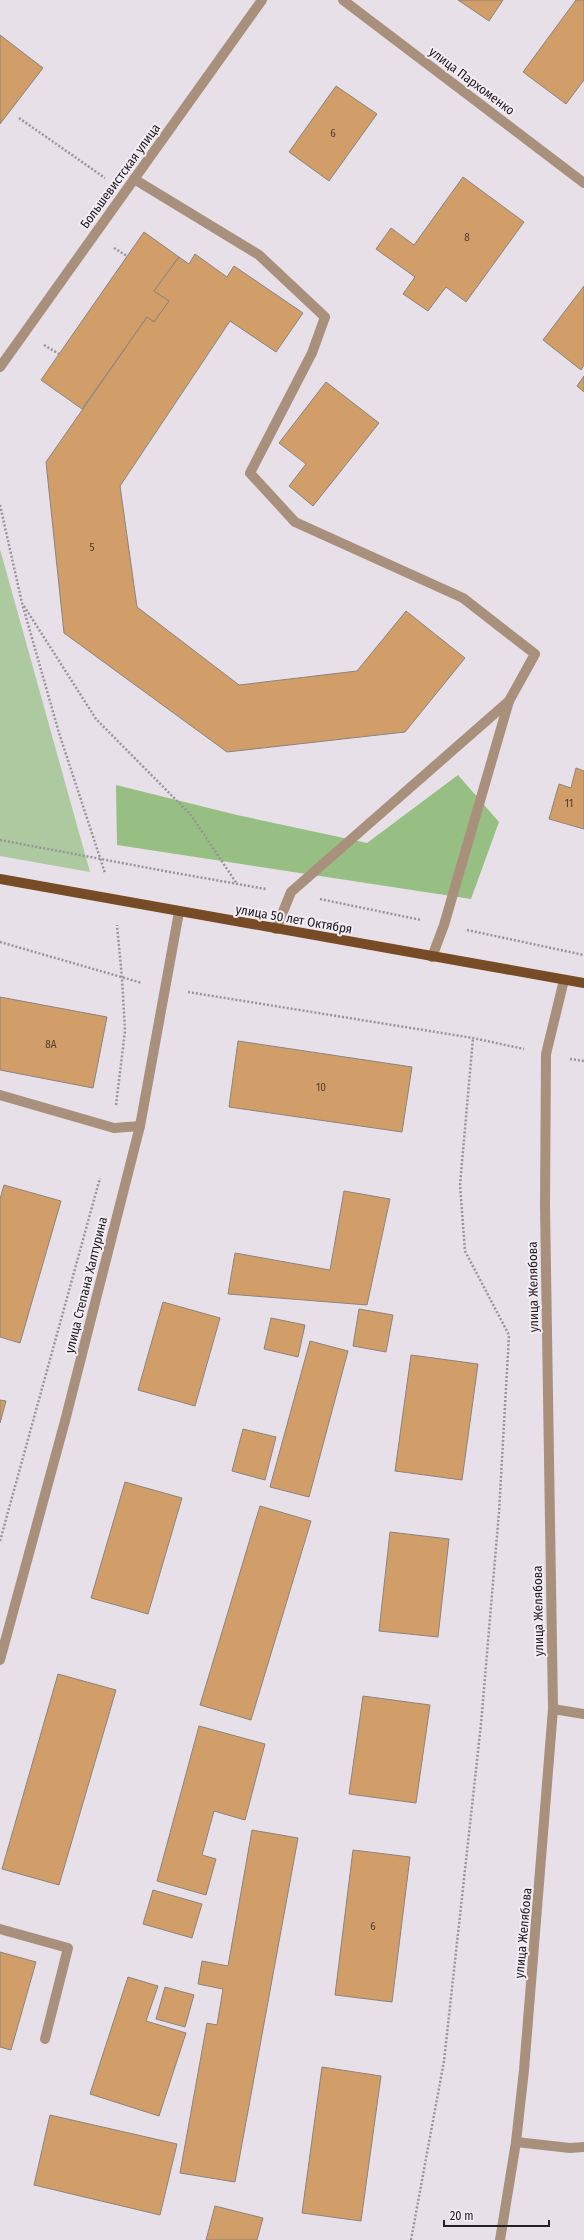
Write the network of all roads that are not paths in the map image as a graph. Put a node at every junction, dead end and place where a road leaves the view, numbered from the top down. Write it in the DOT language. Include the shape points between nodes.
graph roads {
  1 [pos="262,0"];
  2 [pos="343,0"];
  3 [pos="134,179"];
  4 [pos="584,184"];
  5 [pos="0,367"];
  6 [pos="509,701"];
  7 [pos="0,879"];
  8 [pos="179,912"];
  9 [pos="276,929"];
  10 [pos="432,957"];
  11 [pos="564,980"];
  12 [pos="584,983"];
  13 [pos="0,1095"];
  14 [pos="140,1126"];
  15 [pos="0,1660"];
  16 [pos="553,1709"];
  17 [pos="584,1714"];
  18 [pos="0,1928"];
  19 [pos="45,2039"];
  20 [pos="516,2142"];
  21 [pos="584,2147"];
  22 [pos="500,2240"];
  1 -- 3 [label="street, Большевистская улица"];
  2 -- 4 [label="street, улица Пархоменко"];
  3 -- 5 [label="street, Большевистская улица"];
  3 -- 6 [label="street" via="259,254 325,317 312,353 250,473 294,522 463,598 535,654"];
  6 -- 9 [label="street" via="291,892"];
  6 -- 10 [label="street" via="444,925"];
  7 -- 8 [label="main road, улица 50 лет Октября"];
  8 -- 9 [label="main road, улица 50 лет Октября"];
  8 -- 14 [label="street, улица Степана Халтурина"];
  9 -- 10 [label="main road, улица 50 лет Октября"];
  10 -- 11 [label="main road, улица 50 лет Октября"];
  11 -- 12 [label="main road, улица 50 лет Октября"];
  11 -- 16 [label="street, улица Желябова" via="546,1054 545,1206"];
  13 -- 14 [label="street" via="114,1128"];
  14 -- 15 [label="street, улица Степана Халтурина" via="65,1421"];
  16 -- 17 [label="street"];
  16 -- 20 [label="street, улица Желябова" via="538,1921"];
  18 -- 19 [label="street" via="68,1948"];
  20 -- 21 [label="street" via="570,2148"];
  20 -- 22 [label="street, улица Желябова"];
}
